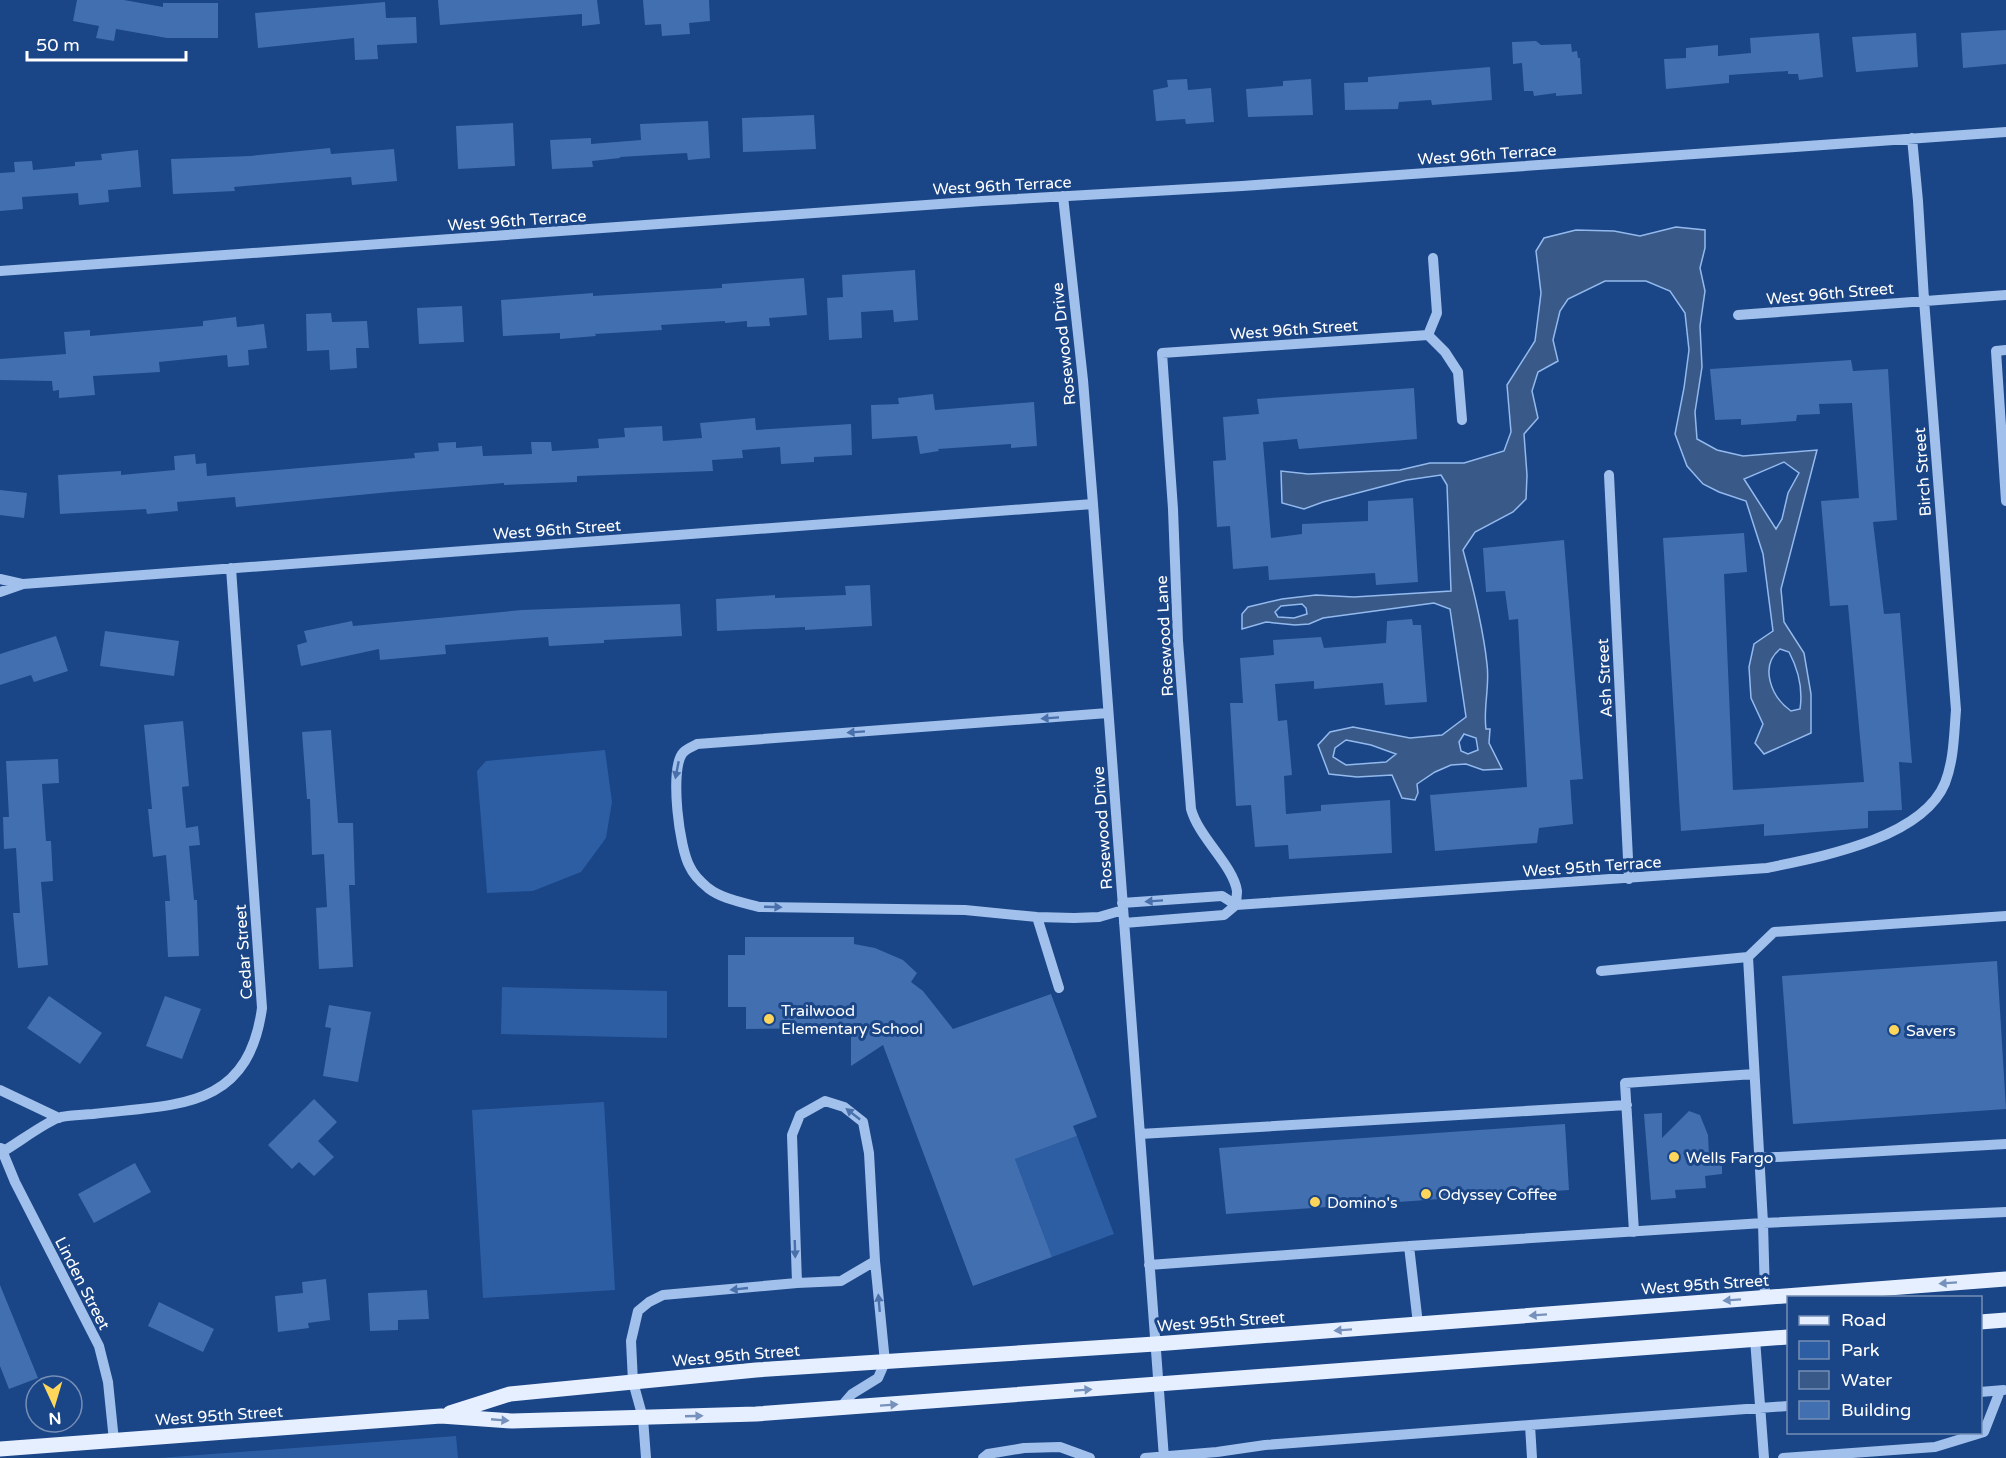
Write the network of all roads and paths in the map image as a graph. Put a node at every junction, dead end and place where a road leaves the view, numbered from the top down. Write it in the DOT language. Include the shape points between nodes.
graph roads {
  1 [pos="2006,132"];
  2 [pos="1912,138"];
  3 [pos="1063,196"];
  4 [pos="1433,258"];
  5 [pos="0,271"];
  6 [pos="2006,295"];
  7 [pos="1924,300"];
  8 [pos="1738,315"];
  9 [pos="1428,335"];
  10 [pos="2006,350"];
  11 [pos="1162,353"];
  12 [pos="1462,420"];
  13 [pos="1610,475"];
  14 [pos="2006,501"];
  15 [pos="1093,504"];
  16 [pos="231,568"];
  17 [pos="0,579"];
  18 [pos="23,584"];
  19 [pos="0,592"];
  20 [pos="1108,713"];
  21 [pos="1934,799"];
  22 [pos="1629,879"];
  23 [pos="1236,905"];
  24 [pos="1123,907"];
  25 [pos="2006,916"];
  26 [pos="1037,917"];
  27 [pos="1124,923"];
  28 [pos="1748,957"];
  29 [pos="1601,971"];
  30 [pos="1059,988"];
  31 [pos="1754,1074"];
  32 [pos="0,1090"];
  33 [pos="1627,1105"];
  34 [pos="59,1118"];
  35 [pos="1140,1134"];
  36 [pos="2006,1144"];
  37 [pos="1,1149"];
  38 [pos="1759,1158"];
  39 [pos="2006,1212"];
  40 [pos="1763,1223"];
  41 [pos="1634,1232"];
  42 [pos="1409,1246"];
  43 [pos="875,1261"];
  44 [pos="1149,1265"];
  45 [pos="2006,1279"];
  46 [pos="797,1283"];
  47 [pos="1765,1297"];
  48 [pos="2006,1320"];
  49 [pos="1982,1322"];
  50 [pos="1418,1324"];
  51 [pos="1787,1337"];
  52 [pos="1755,1339"];
  53 [pos="1155,1344"];
  54 [pos="885,1362"];
  55 [pos="633,1382"];
  56 [pos="1158,1384"];
  57 [pos="2003,1390"];
  58 [pos="1982,1392"];
  59 [pos="1787,1406"];
  60 [pos="839,1408"];
  61 [pos="1760,1408"];
  62 [pos="441,1416"];
  63 [pos="643,1418"];
  64 [pos="1530,1425"];
  65 [pos="1982,1433"];
  66 [pos="1977,1434"];
  67 [pos="114,1441"];
  68 [pos="0,1449"];
  69 [pos="1245,1453"];
  70 [pos="1164,1457"];
  71 [pos="646,1458"];
  72 [pos="983,1458"];
  73 [pos="1090,1458"];
  74 [pos="1145,1458"];
  75 [pos="1532,1458"];
  76 [pos="1764,1458"];
  77 [pos="1783,1458"];
  1 -- 2 [label="street, West 96th Terrace"];
  2 -- 3 [label="street, West 96th Terrace"];
  2 -- 7 [label="street, Birch Street"];
  3 -- 5 [label="street, West 96th Terrace"];
  3 -- 15 [label="street, Rosewood Drive"];
  4 -- 9 [label="street" via="1437,314"];
  6 -- 7 [label="street"];
  7 -- 8 [label="street, West 96th Street"];
  7 -- 21 [label="street, Birch Street" via="1956,710 1952,759 1944,785"];
  9 -- 11 [label="street, West 96th Street"];
  9 -- 12 [label="street" via="1458,372"];
  10 -- 14 [label="street" via="1996,351"];
  11 -- 23 [label="street, Rosewood Lane" via="1191,809 1194,821 1231,876 1237,890"];
  13 -- 22 [label="street, Ash Street"];
  15 -- 16 [label="street, West 96th Street"];
  15 -- 20 [label="street, Rosewood Drive"];
  16 -- 18 [label="street, West 96th Street"];
  16 -- 34 [label="street, Cedar Street" via="262,1008 259,1032 249,1057 232,1078 211,1093 186,1103"];
  17 -- 18 [label="street, West 96th Street"];
  18 -- 19 [label="street, West 96th Street"];
  20 -- 24 [label="street, Rosewood Drive"];
  20 -- 26 [label="street, West 95th Terrace, one-way" via="697,744 683,752 677,765 675,780 683,848 690,868 708,888 727,898 759,907 965,909"];
  21 -- 22 [label="street, West 95th Terrace" via="1907,823 1846,850 1767,868"];
  22 -- 23 [label="street, West 95th Terrace"];
  23 -- 24 [label="street, West 95th Terrace, one-way" via="1222,896"];
  23 -- 27 [label="street, West 95th Terrace" via="1224,915"];
  24 -- 26 [label="street, West 95th Terrace" via="1099,916"];
  24 -- 27 [label="street, Rosewood Drive"];
  25 -- 28 [label="street" via="1774,932"];
  26 -- 30 [label="street"];
  27 -- 35 [label="street, Rosewood Drive"];
  28 -- 29 [label="street"];
  28 -- 31 [label="street"];
  31 -- 33 [label="street" via="1625,1083"];
  31 -- 38 [label="street"];
  32 -- 34 [label="street"];
  33 -- 35 [label="street"];
  33 -- 41 [label="street"];
  34 -- 37 [label="street, Cedar Street"];
  35 -- 44 [label="street, Rosewood Drive"];
  36 -- 38 [label="street"];
  37 -- 67 [label="street, Linden Street" via="99,1346 108,1382"];
  38 -- 40 [label="street"];
  39 -- 40 [label="street"];
  40 -- 41 [label="street"];
  40 -- 47 [label="street"];
  41 -- 42 [label="street"];
  42 -- 44 [label="street"];
  42 -- 50 [label="street"];
  43 -- 46 [label="street" via="841,1281"];
  43 -- 46 [label="street, one-way" via="869,1153 862,1122 844,1107 825,1101 800,1115 792,1135"];
  54 -- 43 [label="street, one-way"];
  44 -- 53 [label="street, Rosewood Drive"];
  45 -- 47 [label="main road, West 95th Street, one-way"];
  46 -- 55 [label="street, one-way" via="663,1295 649,1302 638,1311 631,1341"];
  47 -- 50 [label="main road, West 95th Street, one-way"];
  48 -- 49 [label="main road"];
  50 -- 53 [label="main road, West 95th Street, one-way"];
  51 -- 52 [label="main road, West 95th Street"];
  52 -- 56 [label="main road, West 95th Street"];
  52 -- 61 [label="street"];
  53 -- 54 [label="main road, West 95th Street"];
  53 -- 56 [label="street, Rosewood Drive"];
  54 -- 55 [label="main road, West 95th Street"];
  54 -- 60 [label="street" via="878,1378 852,1394"];
  55 -- 62 [label="main road, West 95th Street" via="510,1394"];
  55 -- 63 [label="street"];
  60 -- 56 [label="main road, West 95th Street, one-way"];
  56 -- 70 [label="street, Rosewood Drive"];
  57 -- 58 [label="street"];
  57 -- 65 [label="street"];
  59 -- 61 [label="street"];
  63 -- 60 [label="main road, West 95th Street, one-way"];
  61 -- 64 [label="street"];
  61 -- 76 [label="street"];
  62 -- 63 [label="main road, West 95th Street, one-way" via="512,1421"];
  62 -- 67 [label="main road, West 95th Street"];
  63 -- 71 [label="street"];
  64 -- 69 [label="street"];
  64 -- 75 [label="street"];
  66 -- 77 [label="street" via="1935,1447"];
  67 -- 68 [label="main road, West 95th Street"];
  69 -- 70 [label="street"];
  70 -- 74 [label="street"];
  72 -- 73 [label="street" via="1024,1448 1060,1447"];
}
